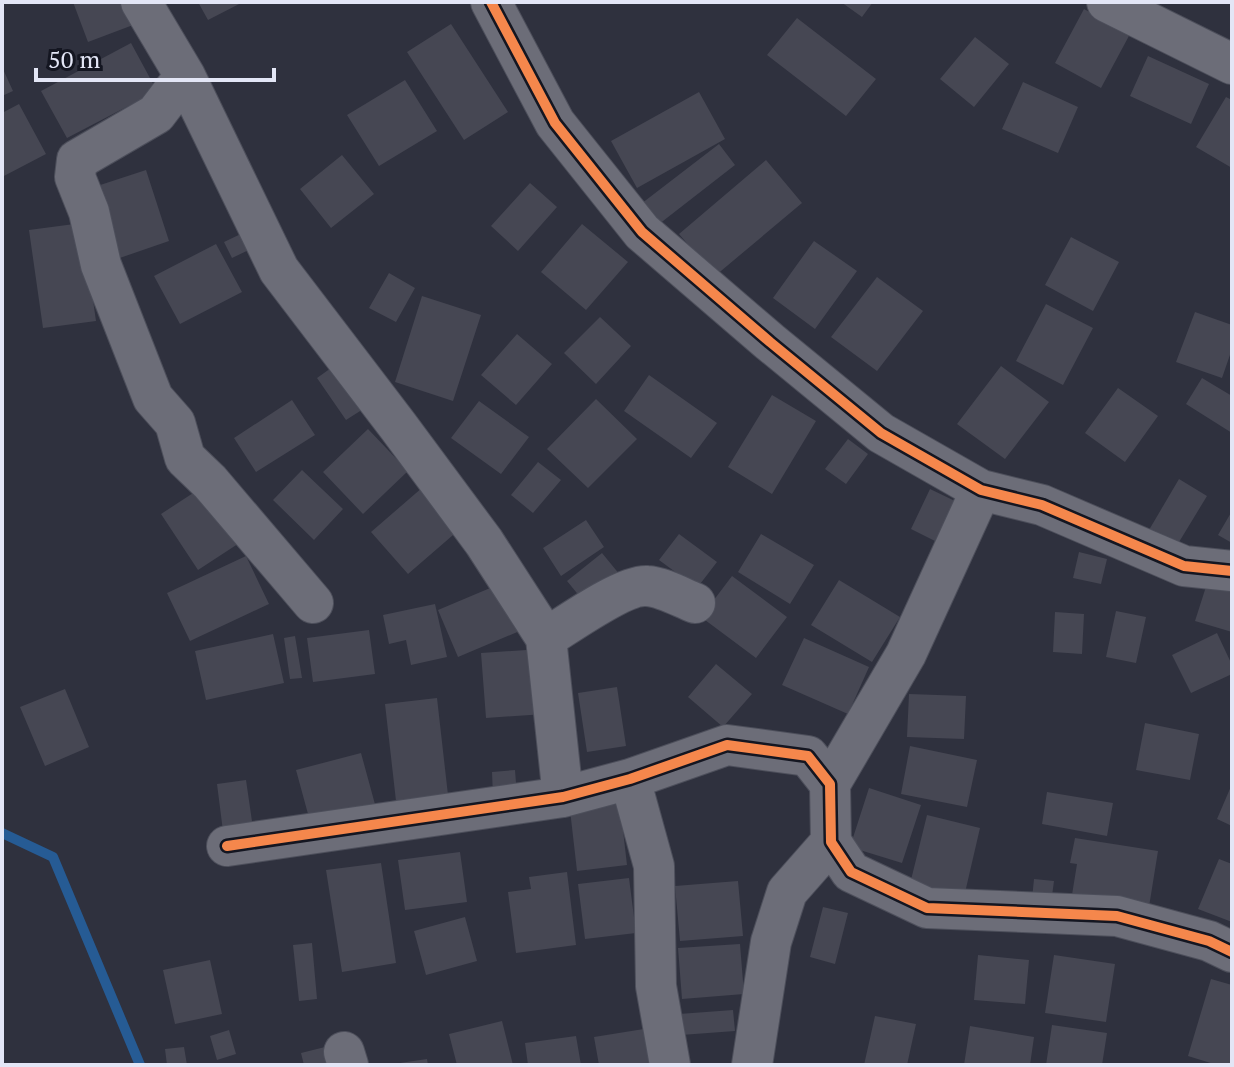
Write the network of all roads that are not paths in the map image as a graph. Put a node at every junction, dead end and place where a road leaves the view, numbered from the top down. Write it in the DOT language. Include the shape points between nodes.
graph roads {
  1 [pos="141,2"];
  2 [pos="491,2"];
  3 [pos="1107,2"];
  4 [pos="1171,16"];
  5 [pos="1232,64"];
  6 [pos="185,76"];
  7 [pos="981,490"];
  8 [pos="1232,571"];
  9 [pos="313,603"];
  10 [pos="695,603"];
  11 [pos="546,638"];
  12 [pos="630,779"];
  13 [pos="830,784"];
  14 [pos="563,797"];
  15 [pos="831,842"];
  16 [pos="227,846"];
  17 [pos="1232,952"];
  18 [pos="670,1065"];
  19 [pos="752,1065"];
  1 -- 6 [label="street"];
  2 -- 7 [label="street" via="555,123 642,232 881,433"];
  3 -- 4 [label="street"];
  4 -- 5 [label="street"];
  6 -- 9 [label="street" via="156,114 77,160 75,177 101,265 153,398 175,423 185,458"];
  6 -- 11 [label="street" via="279,270 484,542"];
  7 -- 8 [label="street" via="1042,505 1184,566"];
  7 -- 13 [label="street" via="906,654"];
  10 -- 11 [label="street" via="637,586"];
  11 -- 14 [label="street"];
  12 -- 13 [label="street" via="727,745 808,756"];
  12 -- 14 [label="street"];
  12 -- 18 [label="street" via="654,866 656,986"];
  13 -- 15 [label="street"];
  14 -- 16 [label="street"];
  15 -- 17 [label="street" via="851,872 927,908 1117,916"];
  15 -- 19 [label="street" via="787,892 771,942"];
}
